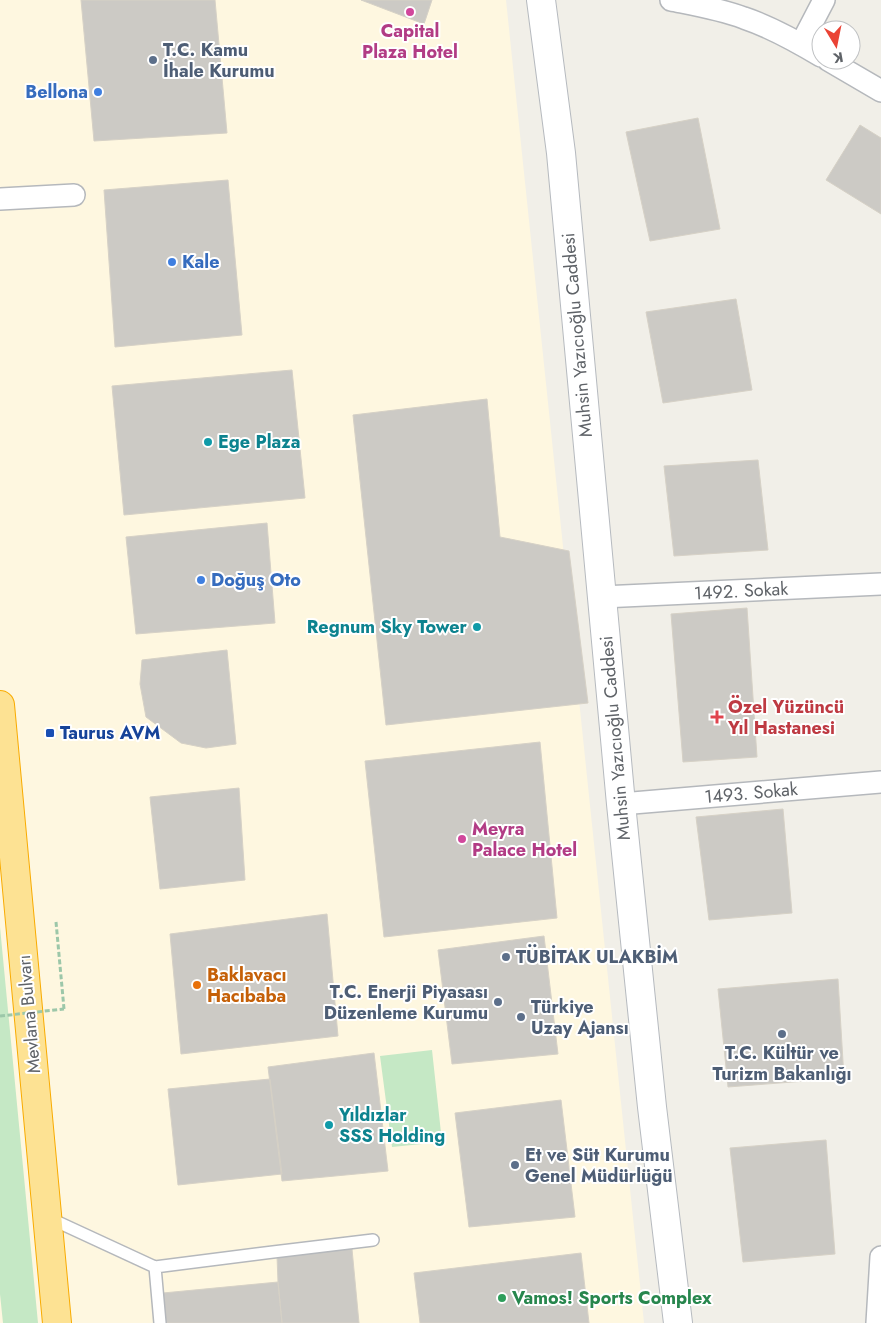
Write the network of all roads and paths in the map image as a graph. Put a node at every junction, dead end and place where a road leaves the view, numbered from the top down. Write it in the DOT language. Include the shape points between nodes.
graph roads {
  1 [pos="541,0"];
  2 [pos="559,0"];
  3 [pos="672,0"];
  4 [pos="824,0"];
  5 [pos="801,44"];
  6 [pos="811,50"];
  7 [pos="845,70"];
  8 [pos="881,91"];
  9 [pos="560,153"];
  10 [pos="74,195"];
  11 [pos="0,199"];
  12 [pos="881,584"];
  13 [pos="602,597"];
  14 [pos="0,705"];
  15 [pos="881,782"];
  16 [pos="621,804"];
  17 [pos="56,922"];
  18 [pos="0,1016"];
  19 [pos="48,1218"];
  20 [pos="373,1240"];
  21 [pos="881,1257"];
  22 [pos="155,1267"];
  23 [pos="57,1323"];
  24 [pos="160,1323"];
  25 [pos="678,1323"];
  26 [pos="878,1323"];
  1 -- 9 [label="main road, Muhsin Yazıcıoğlu Caddesi"];
  2 -- 9 [label="main road, Muhsin Yazıcıoğlu Caddesi" via="566,95"];
  3 -- 5 [label="street" via="743,17"];
  4 -- 5 [label="street"];
  5 -- 6 [label="street"];
  7 -- 8 [label="street"];
  9 -- 13 [label="main road, Muhsin Yazıcıoğlu Caddesi"];
  10 -- 11 [label="street"];
  12 -- 13 [label="street, 1492. Sokak"];
  13 -- 16 [label="main road, Muhsin Yazıcıoğlu Caddesi"];
  14 -- 19 [label="highway, Mevlana Bulvarı"];
  15 -- 16 [label="street, 1493. Sokak"];
  16 -- 25 [label="main road, Muhsin Yazıcıoğlu Caddesi"];
  17 -- 18 [label="path, bridge" via="64,1009"];
  19 -- 22 [label="lane"];
  19 -- 23 [label="highway, Mevlana Bulvarı"];
  20 -- 22 [label="lane"];
  21 -- 26 [label="street"];
  22 -- 24 [label="lane"];
}
